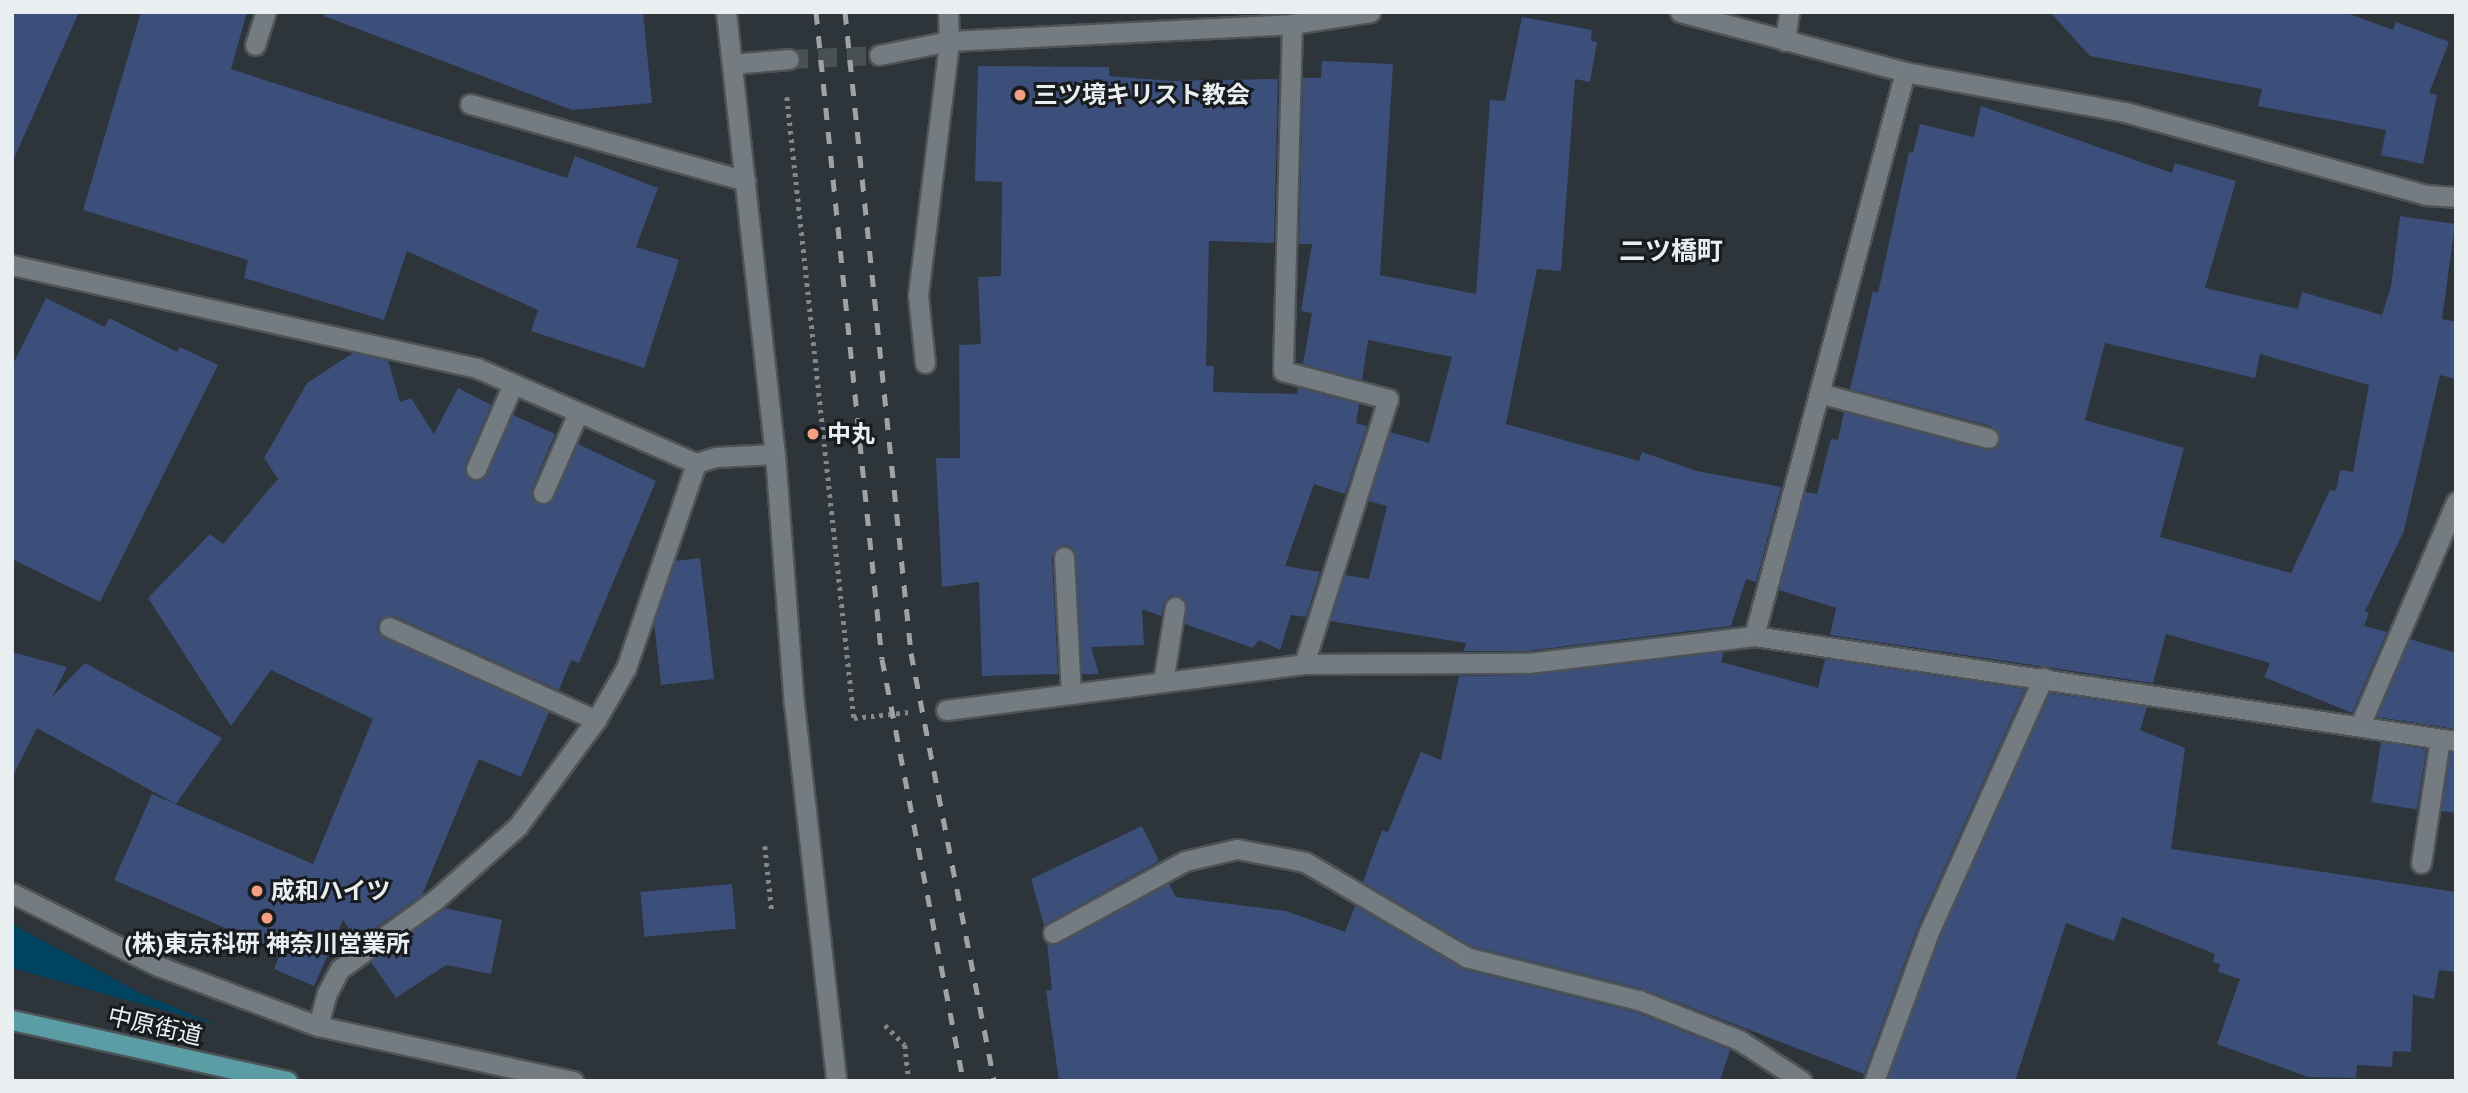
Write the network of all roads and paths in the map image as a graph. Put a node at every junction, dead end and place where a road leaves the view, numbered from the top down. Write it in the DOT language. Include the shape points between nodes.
graph roads {
  1 [pos="265,12"];
  2 [pos="726,12"];
  3 [pos="948,12"];
  4 [pos="1370,12"];
  5 [pos="1680,12"];
  6 [pos="1788,12"];
  7 [pos="1292,24"];
  8 [pos="949,41"];
  9 [pos="1785,41"];
  10 [pos="255,45"];
  11 [pos="879,55"];
  12 [pos="786,60"];
  13 [pos="732,64"];
  14 [pos="1906,72"];
  15 [pos="470,104"];
  16 [pos="745,181"];
  17 [pos="2456,197"];
  18 [pos="12,265"];
  19 [pos="925,363"];
  20 [pos="513,384"];
  21 [pos="1819,393"];
  22 [pos="578,413"];
  23 [pos="1988,438"];
  24 [pos="775,454"];
  25 [pos="696,463"];
  26 [pos="476,469"];
  27 [pos="543,493"];
  28 [pos="2456,502"];
  29 [pos="1064,557"];
  30 [pos="1175,607"];
  31 [pos="389,627"];
  32 [pos="1754,636"];
  33 [pos="1304,664"];
  34 [pos="2043,678"];
  35 [pos="1163,682"];
  36 [pos="1071,694"];
  37 [pos="946,710"];
  38 [pos="596,720"];
  39 [pos="2360,725"];
  40 [pos="2448,740"];
  41 [pos="765,846"];
  42 [pos="2421,863"];
  43 [pos="12,893"];
  44 [pos="772,913"];
  45 [pos="1053,933"];
  46 [pos="12,1020"];
  47 [pos="885,1025"];
  48 [pos="318,1026"];
  49 [pos="287,1081"];
  50 [pos="573,1081"];
  51 [pos="836,1081"];
  52 [pos="909,1081"];
  53 [pos="1802,1081"];
  54 [pos="1874,1081"];
  1 -- 10 [label="street"];
  2 -- 13 [label="street"];
  3 -- 8 [label="street"];
  4 -- 7 [label="street"];
  5 -- 9 [label="street"];
  6 -- 9 [label="street"];
  7 -- 8 [label="street"];
  7 -- 33 [label="street" via="1283,371 1388,399"];
  8 -- 11 [label="street"];
  8 -- 19 [label="street" via="918,295"];
  9 -- 14 [label="street"];
  12 -- 13 [label="street"];
  12 -- 37 [label="path" via="854,718"];
  13 -- 16 [label="street"];
  14 -- 17 [label="street" via="2125,112 2427,195"];
  14 -- 21 [label="street"];
  15 -- 16 [label="street"];
  16 -- 24 [label="street"];
  18 -- 20 [label="street" via="477,368"];
  20 -- 22 [label="street"];
  20 -- 26 [label="street"];
  21 -- 23 [label="street"];
  21 -- 32 [label="street"];
  22 -- 25 [label="street"];
  22 -- 27 [label="street"];
  24 -- 25 [label="street" via="716,457"];
  24 -- 51 [label="street" via="794,705"];
  25 -- 38 [label="street" via="626,668"];
  28 -- 39 [label="street"];
  29 -- 36 [label="street"];
  30 -- 35 [label="street"];
  31 -- 38 [label="street"];
  32 -- 33 [label="street" via="1528,663"];
  32 -- 34 [label="street"];
  33 -- 35 [label="street"];
  34 -- 39 [label="street"];
  34 -- 54 [label="street" via="1928,934"];
  35 -- 36 [label="street"];
  36 -- 37 [label="street"];
  38 -- 48 [label="street" via="518,826 435,900 340,969"];
  39 -- 40 [label="street"];
  40 -- 42 [label="street"];
  41 -- 44 [label="path"];
  43 -- 48 [label="street" via="158,966"];
  45 -- 53 [label="street" via="1185,862 1237,849 1305,862 1465,957 1639,1000 1739,1040"];
  46 -- 49 [label="main road, 中原街道"];
  47 -- 52 [label="path" via="905,1045"];
  48 -- 50 [label="street"];
}
